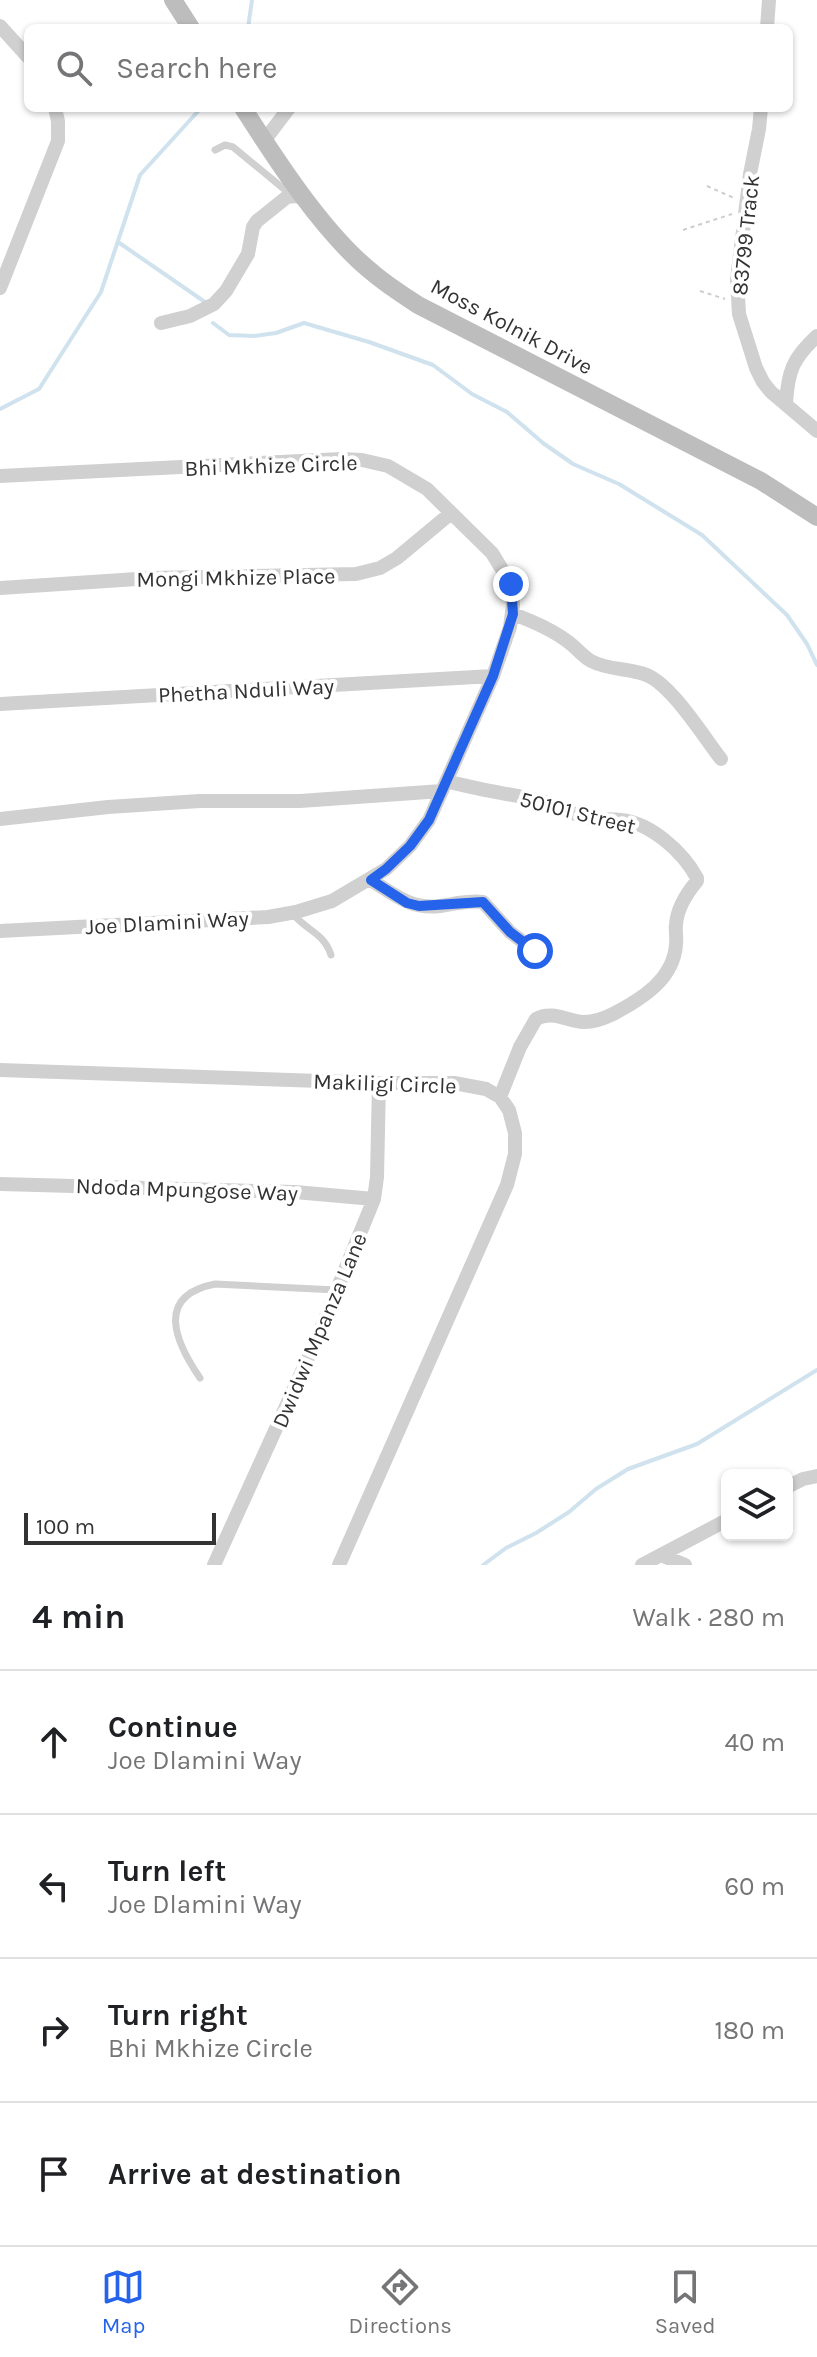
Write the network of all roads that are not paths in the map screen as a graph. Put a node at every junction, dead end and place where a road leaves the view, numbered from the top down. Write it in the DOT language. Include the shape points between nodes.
graph roads {
  1 [pos="173,0"];
  2 [pos="770,3"];
  3 [pos="188,24"];
  4 [pos="767,24"];
  5 [pos="0,26"];
  6 [pos="24,53"];
  7 [pos="56,112"];
  8 [pos="246,112"];
  9 [pos="286,112"];
  10 [pos="760,112"];
  11 [pos="264,141"];
  12 [pos="215,150"];
  13 [pos="299,197"];
  14 [pos="0,288"];
  15 [pos="161,323"];
  16 [pos="817,336"];
  17 [pos="786,403"];
  18 [pos="817,431"];
  19 [pos="0,476"];
  20 [pos="451,513"];
  21 [pos="817,517"];
  22 [pos="0,588"];
  23 [pos="513,614"];
  24 [pos="493,676"];
  25 [pos="0,704"];
  26 [pos="721,759"];
  27 [pos="444,786"];
  28 [pos="0,819"];
  29 [pos="371,880"];
  30 [pos="332,901"];
  31 [pos="291,913"];
  32 [pos="0,931"];
  33 [pos="535,951"];
  34 [pos="331,955"];
  35 [pos="0,1070"];
  36 [pos="379,1083"];
  37 [pos="500,1097"];
  38 [pos="0,1184"];
  39 [pos="374,1199"];
  40 [pos="337,1290"];
  41 [pos="200,1378"];
  42 [pos="817,1476"];
  43 [pos="793,1484"];
  44 [pos="721,1523"];
  45 [pos="661,1555"];
  46 [pos="214,1565"];
  47 [pos="339,1565"];
  48 [pos="642,1565"];
  49 [pos="685,1565"];
  1 -- 3 [label="main road"];
  2 -- 4 [label="street"];
  5 -- 6 [label="street"];
  7 -- 14 [label="street" via="58,141"];
  8 -- 11 [label="main road, Moss Kolnik Drive"];
  9 -- 11 [label="street"];
  10 -- 17 [label="street, 83799 Track" via="738,303 763,382"];
  11 -- 13 [label="main road, Moss Kolnik Drive"];
  12 -- 13 [label="lane" via="233,147"];
  13 -- 15 [label="street" via="282,199 257,221 248,254 214,304"];
  13 -- 21 [label="main road, Moss Kolnik Drive" via="372,272 418,305 761,481"];
  16 -- 17 [label="street" via="790,368"];
  17 -- 18 [label="street, 83799 Track"];
  19 -- 20 [label="street, Bhi Mkhize Circle" via="362,460 405,475"];
  20 -- 22 [label="street, Mongi Mkhize Place" via="397,558 356,574 152,578"];
  20 -- 23 [label="street, Bhi Mkhize Circle" via="492,553 511,584"];
  23 -- 24 [label="street, Bhi Mkhize Circle"];
  23 -- 26 [label="street" via="554,633 597,664 656,679"];
  24 -- 25 [label="street, Phetha Nduli Way"];
  24 -- 27 [label="street, Bhi Mkhize Circle"];
  27 -- 28 [label="street" via="300,801 200,801"];
  27 -- 29 [label="street, Bhi Mkhize Circle" via="410,846"];
  27 -- 37 [label="street, 50101 Street" via="640,825 672,848 697,881 683,899 673,958 662,980 609,1016 588,1022 551,1015 536,1019"];
  29 -- 30 [label="street, Bhi Mkhize Circle"];
  29 -- 33 [label="street" via="419,906 483,902"];
  30 -- 31 [label="street, Joe Dlamini Way"];
  31 -- 32 [label="street, Joe Dlamini Way"];
  31 -- 34 [label="lane" via="322,937"];
  35 -- 36 [label="street, Makiligi Circle"];
  36 -- 37 [label="street, Makiligi Circle" via="454,1083"];
  36 -- 39 [label="street, Dwidwi Mpanza Lane"];
  37 -- 47 [label="street" via="515,1133 507,1185"];
  38 -- 39 [label="street, Ndoda Mpungose Way"];
  39 -- 40 [label="street, Dwidwi Mpanza Lane"];
  40 -- 41 [label="lane" via="201,1287 177,1312 174,1323"];
  40 -- 46 [label="street, Dwidwi Mpanza Lane"];
  42 -- 43 [label="street"];
  44 -- 45 [label="street"];
  45 -- 48 [label="street"];
  45 -- 49 [label="street"];
}
